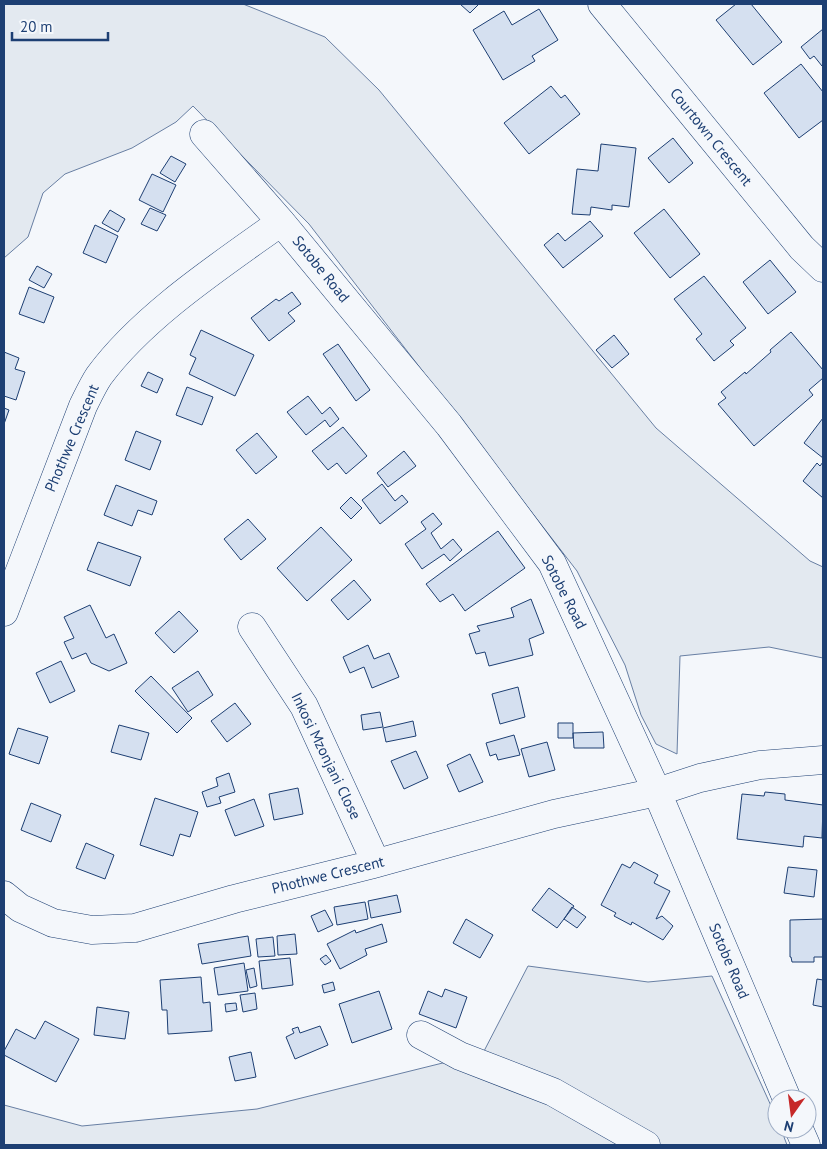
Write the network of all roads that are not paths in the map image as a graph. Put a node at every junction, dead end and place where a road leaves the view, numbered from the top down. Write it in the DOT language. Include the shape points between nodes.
graph roads {
  1 [pos="602,4"];
  2 [pos="204,134"];
  3 [pos="281,222"];
  4 [pos="823,268"];
  5 [pos="4,612"];
  6 [pos="252,627"];
  7 [pos="823,760"];
  8 [pos="657,792"];
  9 [pos="376,863"];
  10 [pos="4,895"];
  11 [pos="421,1036"];
  12 [pos="783,1089"];
  13 [pos="646,1145"];
  1 -- 4 [label="street, Courtown Crescent" via="802,248"];
  2 -- 3 [label="street, Sotobe Road"];
  3 -- 5 [label="street, Phothwe Crescent" via="155,316 98,377 79,415"];
  3 -- 8 [label="street, Sotobe Road" via="449,425 552,563"];
  6 -- 9 [label="street, Inkosi Mzonjani Close" via="304,706"];
  7 -- 8 [label="street, Phothwe Crescent" via="760,765 700,778"];
  8 -- 9 [label="street, Phothwe Crescent" via="554,814"];
  8 -- 12 [label="street, Sotobe Road"];
  9 -- 10 [label="street, Phothwe Crescent" via="135,928 92,930 53,923 20,908"];
  11 -- 13 [label="street" via="460,1056 553,1092"];
}
